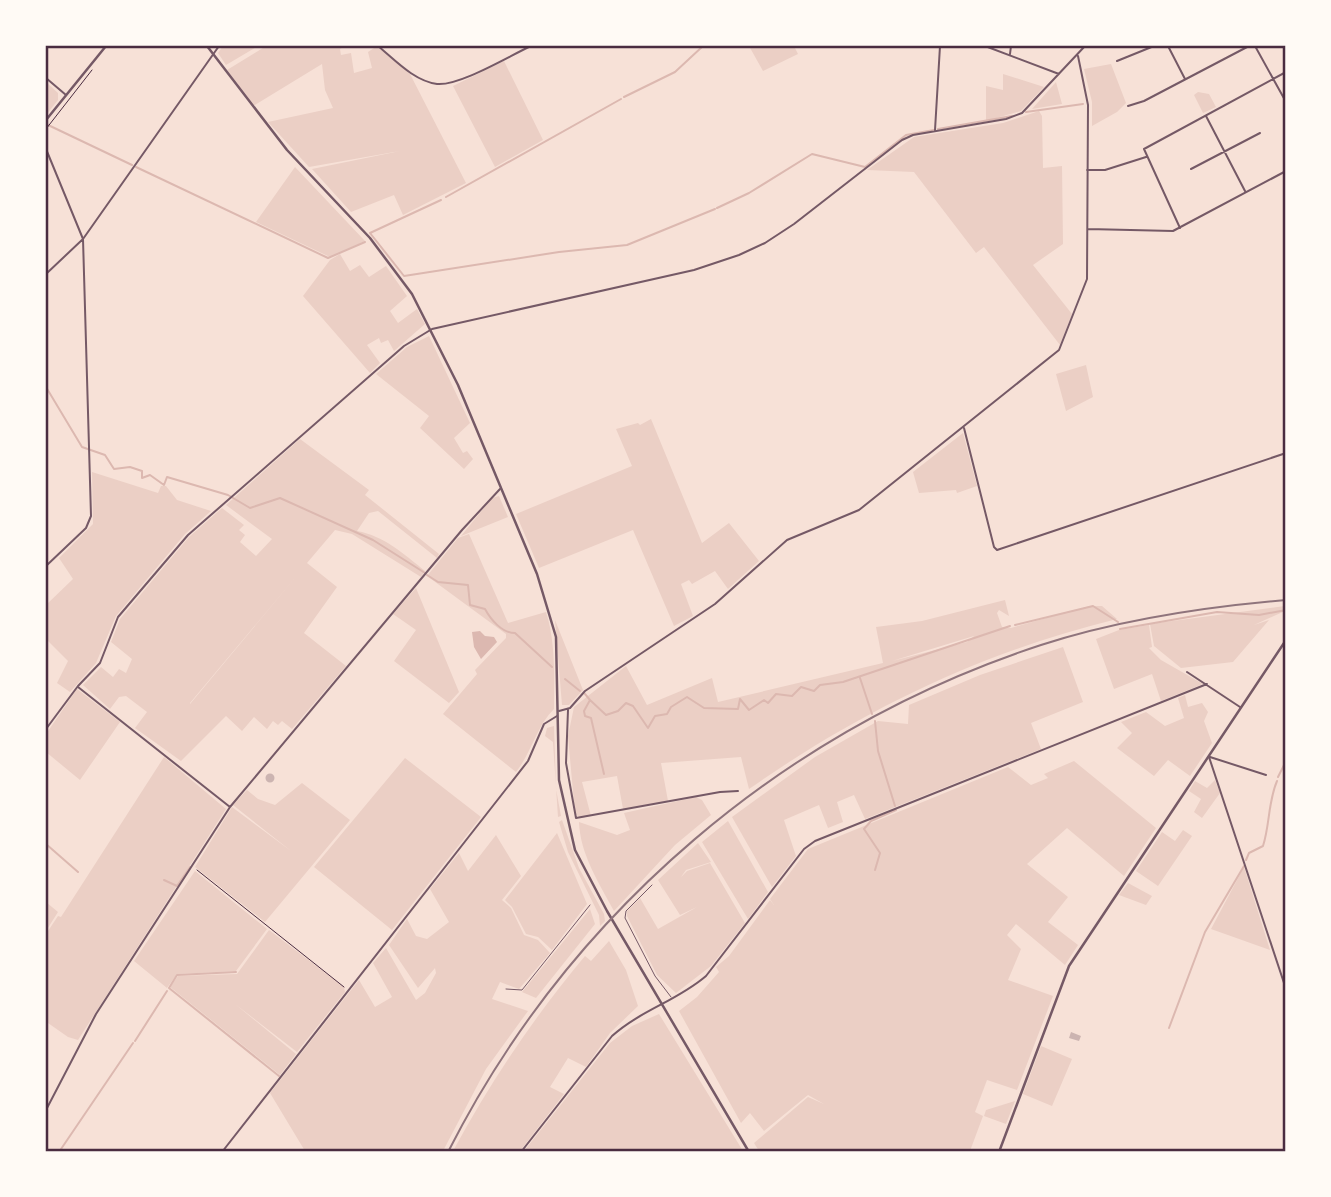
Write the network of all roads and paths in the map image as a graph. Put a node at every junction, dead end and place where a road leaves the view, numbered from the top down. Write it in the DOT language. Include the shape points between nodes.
graph roads {
  1 [pos="106,46"];
  2 [pos="207,46"];
  3 [pos="219,46"];
  4 [pos="378,46"];
  5 [pos="531,46"];
  6 [pos="940,46"];
  7 [pos="985,46"];
  8 [pos="1011,46"];
  9 [pos="1077,46"];
  10 [pos="1084,46"];
  11 [pos="1154,46"];
  12 [pos="1168,46"];
  13 [pos="1249,46"];
  14 [pos="1255,46"];
  15 [pos="1081,50"];
  16 [pos="212,53"];
  17 [pos="1010,55"];
  18 [pos="1078,55"];
  19 [pos="1117,61"];
  20 [pos="1286,72"];
  21 [pos="1060,74"];
  22 [pos="46,78"];
  23 [pos="1273,79"];
  24 [pos="1185,80"];
  25 [pos="67,96"];
  26 [pos="71,99"];
  27 [pos="1286,102"];
  28 [pos="1128,106"];
  29 [pos="1206,116"];
  30 [pos="46,120"];
  31 [pos="46,130"];
  32 [pos="935,132"];
  33 [pos="1260,133"];
  34 [pos="46,149"];
  35 [pos="1224,151"];
  36 [pos="1147,157"];
  37 [pos="1191,169"];
  38 [pos="1087,170"];
  39 [pos="1286,171"];
  40 [pos="1246,192"];
  41 [pos="1180,228"];
  42 [pos="1087,229"];
  43 [pos="83,239"];
  44 [pos="46,274"];
  45 [pos="432,329"];
  46 [pos="963,427"];
  47 [pos="1286,453"];
  48 [pos="501,488"];
  49 [pos="46,566"];
  50 [pos="1286,640"];
  51 [pos="1187,672"];
  52 [pos="1207,684"];
  53 [pos="78,686"];
  54 [pos="1241,708"];
  55 [pos="568,709"];
  56 [pos="559,713"];
  57 [pos="46,729"];
  58 [pos="1209,757"];
  59 [pos="1266,775"];
  60 [pos="738,791"];
  61 [pos="230,807"];
  62 [pos="192,866"];
  63 [pos="652,885"];
  64 [pos="590,905"];
  65 [pos="506,989"];
  66 [pos="1286,989"];
  67 [pos="348,990"];
  68 [pos="673,998"];
  69 [pos="662,1003"];
  70 [pos="46,1110"];
  71 [pos="222,1152"];
  72 [pos="521,1152"];
  73 [pos="749,1152"];
  74 [pos="999,1152"];
  1 -- 25 [label="street"];
  2 -- 16 [label="street"];
  3 -- 16 [label="street"];
  4 -- 5 [label="street" via="407,70 428,81 445,83"];
  6 -- 32 [label="street"];
  7 -- 17 [label="street"];
  8 -- 17 [label="street"];
  9 -- 15 [label="street"];
  10 -- 15 [label="street"];
  11 -- 19 [label="street"];
  12 -- 24 [label="street"];
  13 -- 24 [label="street"];
  14 -- 23 [label="street"];
  15 -- 18 [label="street"];
  16 -- 43 [label="street"];
  16 -- 45 [label="street" via="287,150 389,262"];
  17 -- 21 [label="street"];
  18 -- 21 [label="street"];
  18 -- 38 [label="street" via="1088,105"];
  20 -- 23 [label="street"];
  21 -- 32 [label="street" via="1028,109 1014,117"];
  22 -- 25 [label="street"];
  23 -- 27 [label="street"];
  23 -- 29 [label="street"];
  24 -- 28 [label="street"];
  25 -- 30 [label="street"];
  26 -- 31 [label="path"];
  29 -- 35 [label="street"];
  29 -- 36 [label="street" via="1146,148"];
  32 -- 45 [label="street" via="902,140 794,224 739,255 694,270"];
  33 -- 35 [label="street"];
  34 -- 43 [label="street"];
  35 -- 37 [label="street"];
  35 -- 40 [label="street"];
  36 -- 38 [label="street" via="1105,170"];
  36 -- 41 [label="street"];
  38 -- 42 [label="street"];
  39 -- 40 [label="street"];
  40 -- 41 [label="street"];
  41 -- 42 [label="street"];
  42 -- 46 [label="street" via="1086,285 1060,348"];
  43 -- 44 [label="street"];
  43 -- 49 [label="street" via="89,523"];
  45 -- 48 [label="street"];
  45 -- 53 [label="street" via="404,346 188,535 118,617 100,663"];
  46 -- 47 [label="street" via="997,550"];
  46 -- 55 [label="street" via="859,510 787,540 715,604 585,691"];
  48 -- 56 [label="street" via="552,616 559,659"];
  48 -- 61 [label="street"];
  50 -- 54 [label="street"];
  51 -- 52 [label="street"];
  52 -- 54 [label="street"];
  52 -- 68 [label="street" via="814,841 706,976"];
  53 -- 57 [label="street"];
  53 -- 61 [label="street"];
  54 -- 58 [label="street"];
  55 -- 56 [label="street"];
  55 -- 60 [label="street" via="566,764 576,818"];
  56 -- 67 [label="street" via="544,724 528,761"];
  56 -- 69 [label="street" via="559,780 582,866"];
  58 -- 59 [label="street"];
  58 -- 66 [label="street"];
  58 -- 74 [label="street" via="1069,966"];
  61 -- 62 [label="street"];
  62 -- 67 [label="path"];
  62 -- 70 [label="street" via="78,1046"];
  63 -- 68 [label="lane" via="626,911 625,918 654,976"];
  64 -- 65 [label="lane" via="522,990"];
  67 -- 71 [label="street"];
  68 -- 69 [label="street"];
  69 -- 72 [label="street" via="611,1036"];
  69 -- 73 [label="street"];
}
